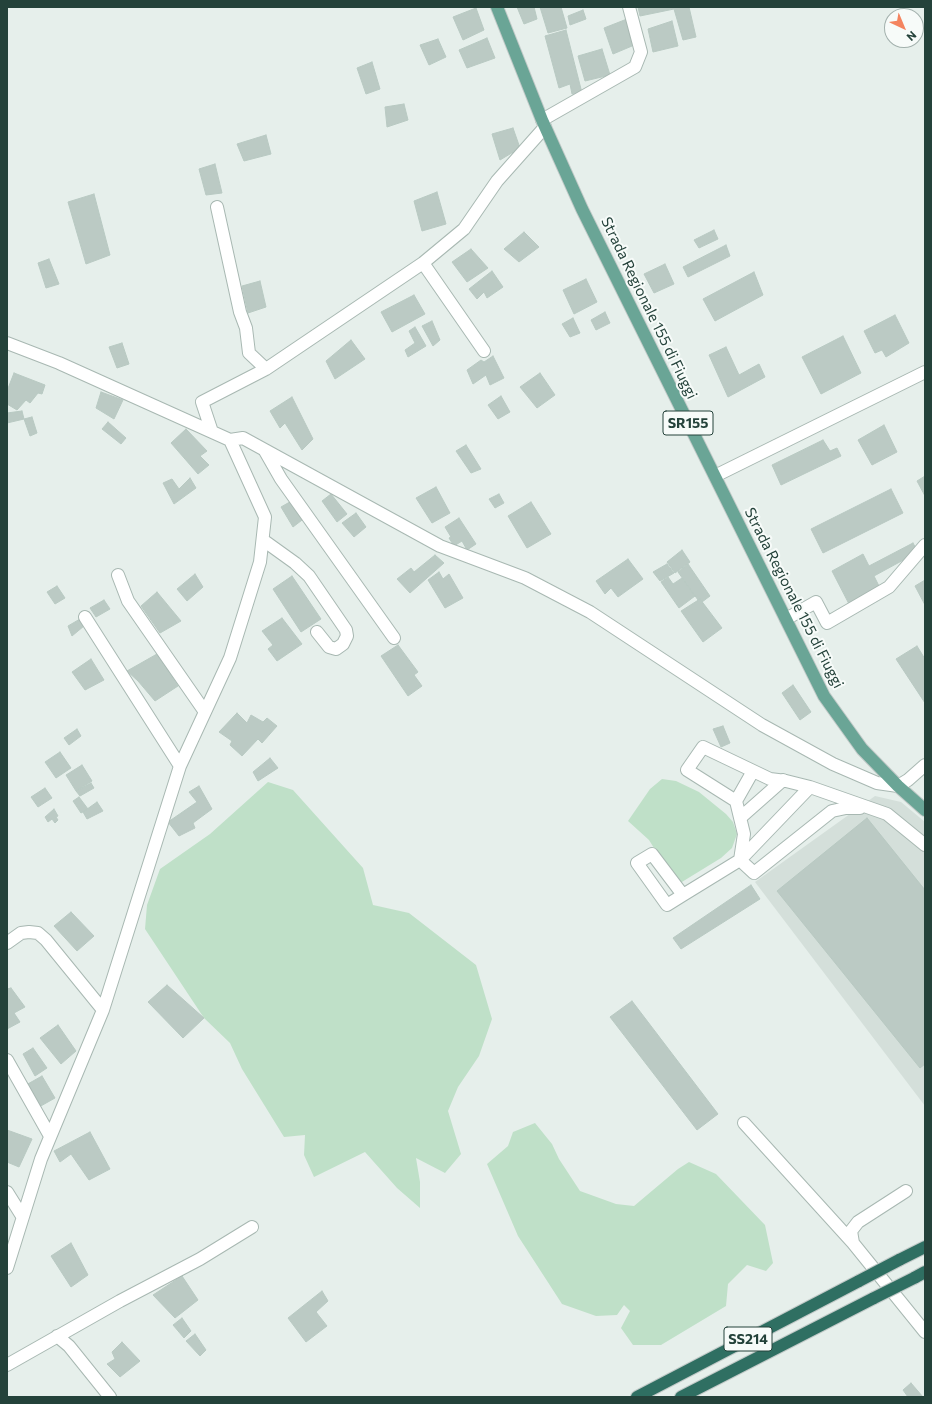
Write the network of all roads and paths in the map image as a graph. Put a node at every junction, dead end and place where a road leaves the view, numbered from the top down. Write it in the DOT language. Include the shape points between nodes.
graph roads {
  1 [pos="497,7"];
  2 [pos="630,7"];
  3 [pos="544,124"];
  4 [pos="217,207"];
  5 [pos="423,263"];
  6 [pos="7,343"];
  7 [pos="484,351"];
  8 [pos="266,369"];
  9 [pos="925,372"];
  10 [pos="212,432"];
  11 [pos="230,440"];
  12 [pos="264,450"];
  13 [pos="715,476"];
  14 [pos="263,540"];
  15 [pos="925,546"];
  16 [pos="118,575"];
  17 [pos="85,617"];
  18 [pos="786,618"];
  19 [pos="317,632"];
  20 [pos="394,638"];
  21 [pos="205,712"];
  22 [pos="925,765"];
  23 [pos="180,766"];
  24 [pos="754,771"];
  25 [pos="783,780"];
  26 [pos="898,786"];
  27 [pos="810,787"];
  28 [pos="736,801"];
  29 [pos="869,808"];
  30 [pos="925,810"];
  31 [pos="740,818"];
  32 [pos="925,846"];
  33 [pos="740,860"];
  34 [pos="683,895"];
  35 [pos="7,943"];
  36 [pos="103,1010"];
  37 [pos="7,1060"];
  38 [pos="744,1124"];
  39 [pos="50,1136"];
  40 [pos="906,1191"];
  41 [pos="7,1192"];
  42 [pos="22,1216"];
  43 [pos="252,1227"];
  44 [pos="853,1243"];
  45 [pos="925,1248"];
  46 [pos="7,1268"];
  47 [pos="920,1275"];
  48 [pos="925,1332"];
  49 [pos="57,1336"];
  50 [pos="7,1365"];
  51 [pos="110,1397"];
  52 [pos="637,1397"];
  53 [pos="680,1397"];
  1 -- 3 [label="main road, Strada Regionale 155 di Fiuggi / SR155"];
  2 -- 3 [label="street" via="641,52 635,67"];
  3 -- 5 [label="street" via="498,181 464,229"];
  3 -- 13 [label="main road, Strada Regionale 155 di Fiuggi / SR155" via="582,209"];
  4 -- 8 [label="street" via="240,312 246,328 249,353"];
  5 -- 7 [label="street"];
  5 -- 8 [label="street"];
  6 -- 10 [label="street" via="59,363"];
  8 -- 10 [label="street" via="202,402"];
  9 -- 13 [label="street"];
  10 -- 11 [label="street"];
  11 -- 12 [label="street" via="243,438"];
  11 -- 14 [label="street" via="265,517"];
  12 -- 20 [label="street" via="281,479"];
  12 -- 26 [label="street" via="440,546 525,578 590,612 795,744 860,776"];
  13 -- 18 [label="main road, Strada Regionale 155 di Fiuggi / SR155"];
  14 -- 19 [label="street" via="295,562 309,576 346,630 347,636 343,644 336,649 329,647"];
  14 -- 21 [label="street" via="260,562 230,658"];
  15 -- 18 [label="street" via="889,587 827,622 816,602"];
  16 -- 21 [label="street" via="128,601"];
  17 -- 23 [label="street"];
  18 -- 26 [label="main road, Strada Regionale 155 di Fiuggi / SR155" via="824,696 862,748"];
  21 -- 23 [label="street"];
  22 -- 26 [label="street"];
  23 -- 36 [label="street"];
  24 -- 25 [label="street" via="770,779"];
  24 -- 28 [label="street"];
  24 -- 28 [label="street" via="703,747 687,770"];
  25 -- 27 [label="street"];
  25 -- 31 [label="street"];
  26 -- 30 [label="main road, Strada Regionale 155 di Fiuggi / SR155"];
  27 -- 29 [label="street"];
  27 -- 33 [label="street"];
  28 -- 31 [label="street"];
  29 -- 32 [label="street" via="887,814"];
  29 -- 33 [label="street" via="832,811 754,873"];
  31 -- 33 [label="street" via="744,834"];
  33 -- 34 [label="street"];
  35 -- 36 [label="street" via="21,933 38,933"];
  36 -- 39 [label="street"];
  37 -- 39 [label="street"];
  38 -- 44 [label="street"];
  39 -- 42 [label="street"];
  40 -- 44 [label="street" via="858,1222 851,1231"];
  41 -- 42 [label="street"];
  42 -- 46 [label="street"];
  43 -- 49 [label="street" via="200,1259"];
  44 -- 48 [label="street"];
  45 -- 52 [label="highway, SS214, bridge"];
  47 -- 53 [label="highway, SS214, bridge"];
  49 -- 50 [label="street"];
  49 -- 51 [label="street" via="69,1346"];
}
